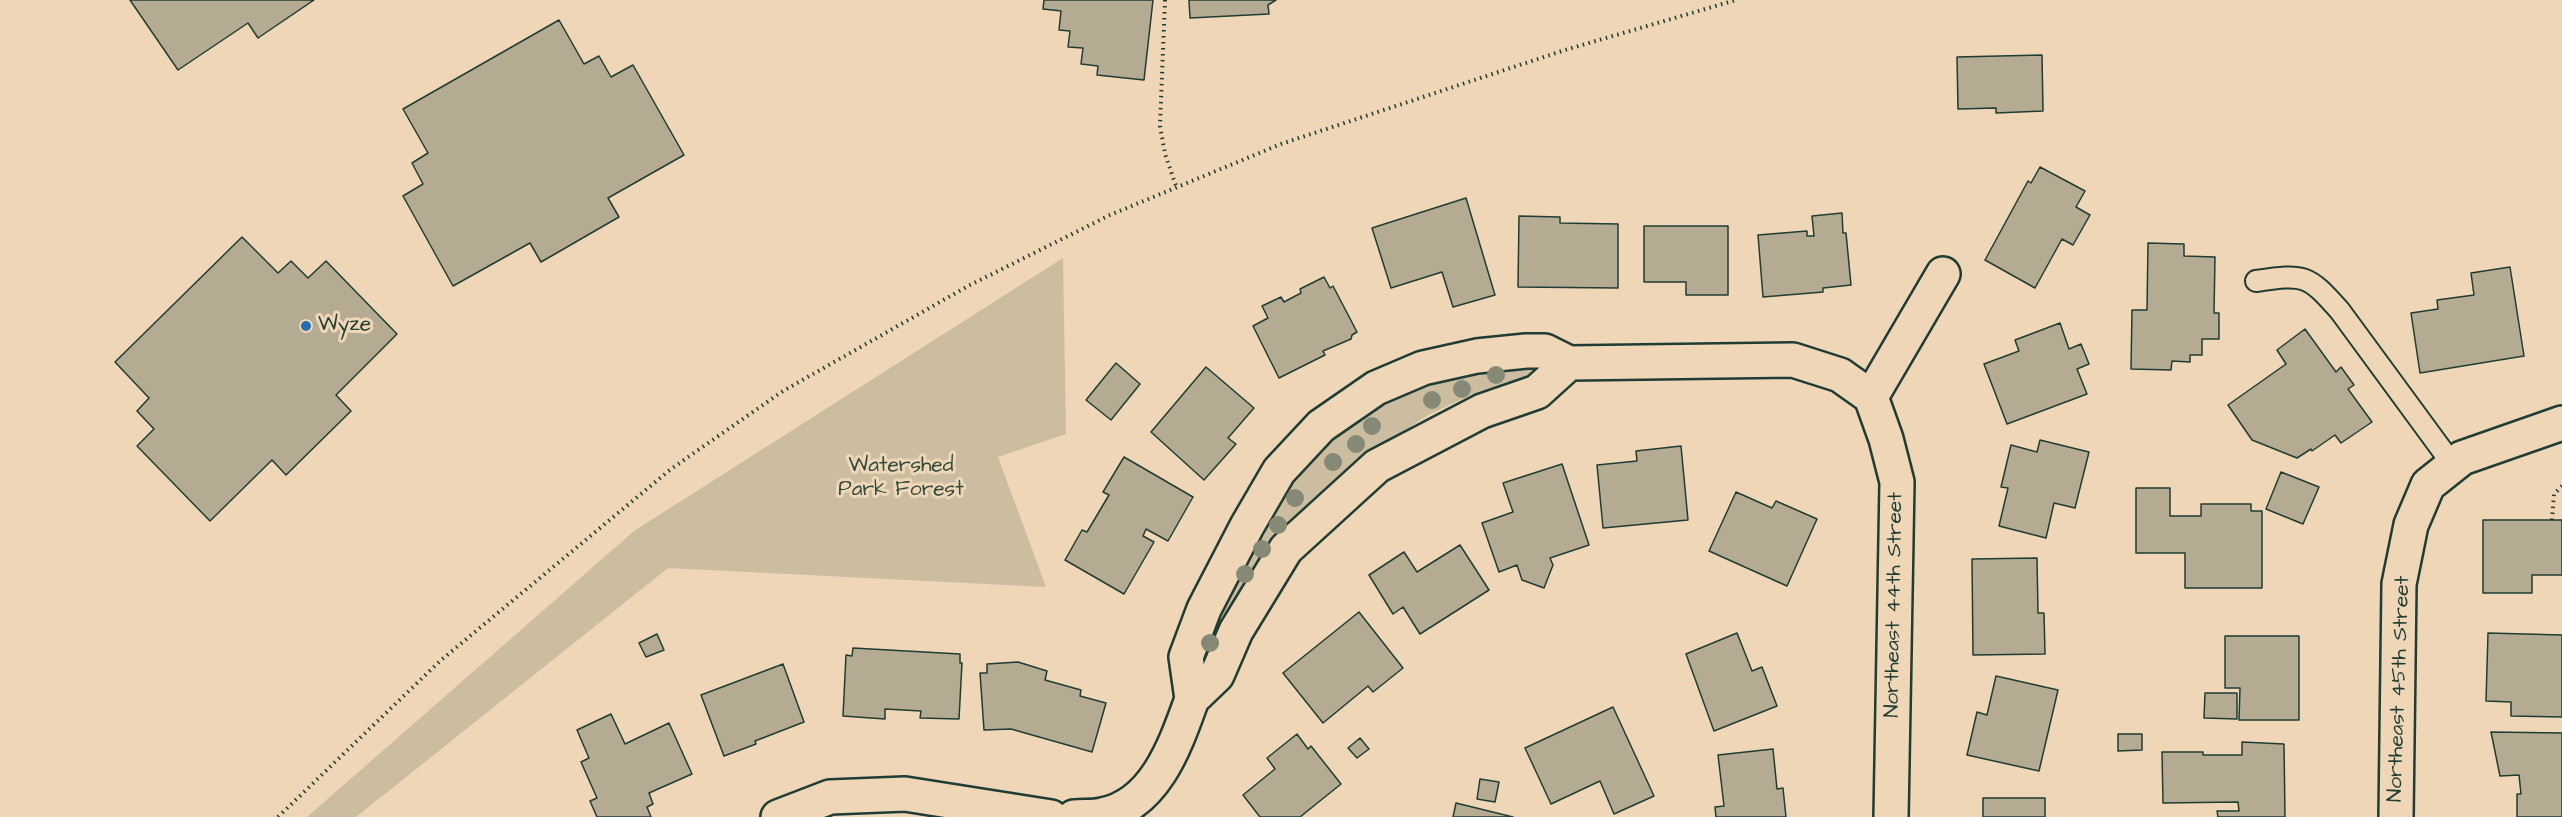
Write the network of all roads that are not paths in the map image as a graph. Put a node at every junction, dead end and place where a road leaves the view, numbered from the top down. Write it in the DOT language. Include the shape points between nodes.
graph roads {
  1 [pos="1943,274"];
  2 [pos="2256,281"];
  3 [pos="1569,363"];
  4 [pos="1871,397"];
  5 [pos="2562,423"];
  6 [pos="2453,465"];
  7 [pos="1192,699"];
  8 [pos="778,817"];
  9 [pos="1051,817"];
  10 [pos="1074,817"];
  11 [pos="1892,817"];
  12 [pos="2396,817"];
  1 -- 4 [label="street"];
  2 -- 6 [label="lane" via="2290,276 2307,278 2319,288"];
  3 -- 4 [label="street" via="1793,360 1840,375"];
  3 -- 7 [label="street" via="1537,392 1482,411 1377,466 1286,549 1236,631 1217,675"];
  3 -- 7 [label="street" via="1545,351 1526,351 1477,356 1424,368 1376,388 1321,426 1279,471 1204,609 1185,657"];
  4 -- 11 [label="street, Northeast 44th Street" via="1897,482"];
  5 -- 6 [label="street, Northeast 45th Street" via="2462,458"];
  6 -- 12 [label="street, Northeast 45th Street" via="2428,485 2411,525 2399,584"];
  7 -- 10 [label="street" via="1175,745 1153,783 1134,801 1104,815"];
  8 -- 9 [label="street" via="830,797 905,794"];
}
